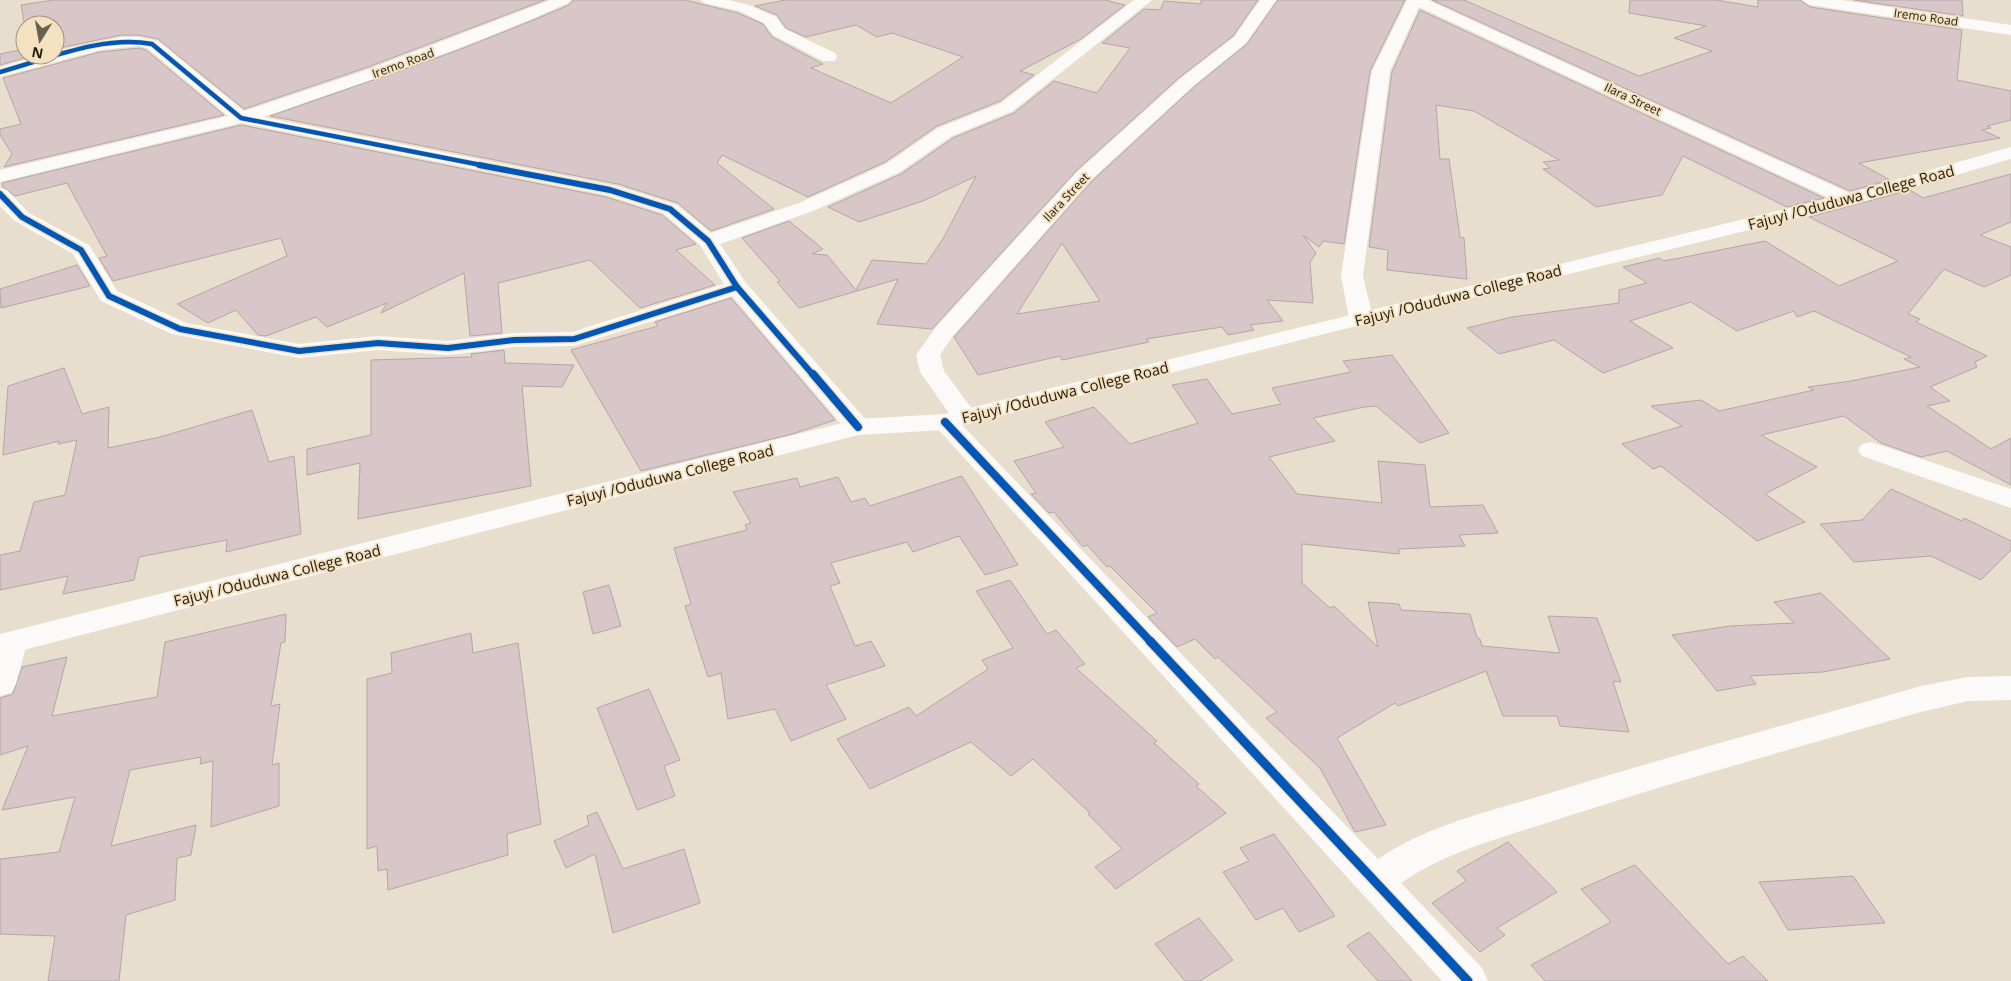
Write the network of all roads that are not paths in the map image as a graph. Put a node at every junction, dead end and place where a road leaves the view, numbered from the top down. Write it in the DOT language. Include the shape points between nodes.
graph roads {
  1 [pos="563,0"];
  2 [pos="709,0"];
  3 [pos="1144,0"];
  4 [pos="1268,0"];
  5 [pos="1415,0"];
  6 [pos="1810,0"];
  7 [pos="765,1"];
  8 [pos="731,4"];
  9 [pos="2011,30"];
  10 [pos="829,57"];
  11 [pos="0,72"];
  12 [pos="241,118"];
  13 [pos="2011,153"];
  14 [pos="0,176"];
  15 [pos="0,194"];
  16 [pos="1849,200"];
  17 [pos="708,242"];
  18 [pos="737,287"];
  19 [pos="1361,318"];
  20 [pos="955,420"];
  21 [pos="858,427"];
  22 [pos="1872,450"];
  23 [pos="2011,499"];
  24 [pos="6,644"];
  25 [pos="0,684"];
  26 [pos="2011,688"];
  27 [pos="1374,882"];
  28 [pos="1468,981"];
  1 -- 12 [label="street, Iremo Road" via="376,73"];
  2 -- 8 [label="street"];
  3 -- 17 [label="street" via="1007,107 945,132 893,168 806,207"];
  4 -- 20 [label="street, Ilara Street" via="1240,40 1187,82 1084,176 944,332 928,355 932,372"];
  5 -- 16 [label="street, Ilara Street"];
  5 -- 19 [label="street" via="1381,71 1352,276"];
  6 -- 9 [label="street, Iremo Road"];
  7 -- 8 [label="street"];
  8 -- 10 [label="street" via="770,20 779,32"];
  11 -- 12 [label="street" via="95,47 146,41"];
  12 -- 14 [label="street, Iremo Road"];
  12 -- 17 [label="street" via="610,190 670,209"];
  13 -- 16 [label="street, Fajuyi /Oduduwa College Road"];
  15 -- 18 [label="street" via="22,217 81,250 108,296 180,329 300,351 378,343 448,348 514,340 574,339"];
  16 -- 19 [label="street, Fajuyi /Oduduwa College Road"];
  17 -- 18 [label="street"];
  18 -- 21 [label="street"];
  19 -- 20 [label="street, Fajuyi /Oduduwa College Road"];
  20 -- 21 [label="street, Fajuyi /Oduduwa College Road"];
  20 -- 27 [label="street, Ilara Street"];
  21 -- 24 [label="street, Fajuyi /Oduduwa College Road"];
  22 -- 23 [label="street"];
  24 -- 25 [label="street"];
  26 -- 27 [label="street" via="1968,689 1921,700 1606,790 1439,842"];
  27 -- 28 [label="street, Ilara Street"];
}
